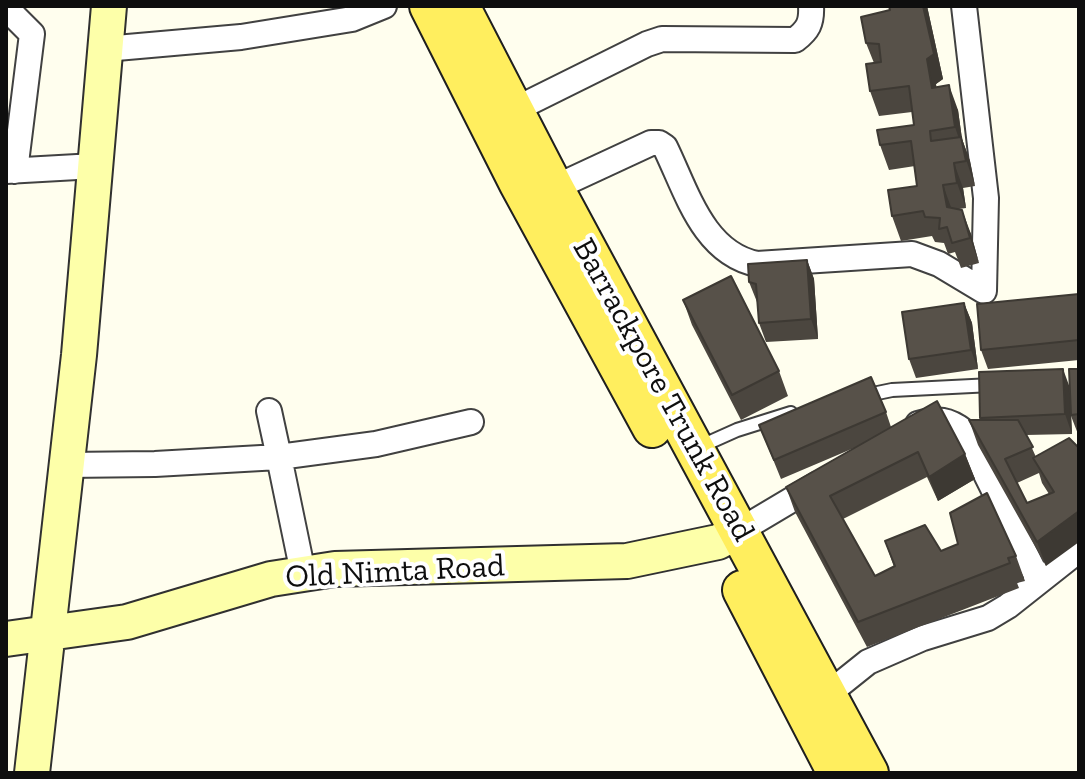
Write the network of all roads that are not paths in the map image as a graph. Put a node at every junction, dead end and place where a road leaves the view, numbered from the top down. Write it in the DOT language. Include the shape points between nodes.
graph roads {
  1 [pos="10,6"];
  2 [pos="109,6"];
  3 [pos="384,6"];
  4 [pos="429,6"];
  5 [pos="460,6"];
  6 [pos="811,6"];
  7 [pos="964,6"];
  8 [pos="105,49"];
  9 [pos="514,110"];
  10 [pos="95,166"];
  11 [pos="10,171"];
  12 [pos="554,188"];
  13 [pos="1010,384"];
  14 [pos="855,398"];
  15 [pos="808,408"];
  16 [pos="269,411"];
  17 [pos="471,422"];
  18 [pos="904,432"];
  19 [pos="693,449"];
  20 [pos="279,457"];
  21 [pos="66,465"];
  22 [pos="835,473"];
  23 [pos="728,536"];
  24 [pos="1079,550"];
  25 [pos="303,573"];
  26 [pos="1039,581"];
  27 [pos="48,633"];
  28 [pos="6,639"];
  29 [pos="828,694"];
  30 [pos="32,773"];
  31 [pos="837,773"];
  32 [pos="869,773"];
  1 -- 11 [label="street" via="32,34"];
  2 -- 8 [label="street"];
  3 -- 8 [label="street" via="352,19 241,37"];
  4 -- 23 [label="main road, Barrackpore Trunk Road" via="695,507"];
  5 -- 9 [label="main road, Barrackpore Trunk Road"];
  6 -- 9 [label="street" via="807,31 795,40 662,39"];
  7 -- 12 [label="street" via="986,198 984,291 912,254 746,262 711,238 659,143"];
  8 -- 10 [label="street"];
  9 -- 12 [label="main road, Barrackpore Trunk Road"];
  10 -- 11 [label="street"];
  10 -- 21 [label="street"];
  12 -- 19 [label="main road, Barrackpore Trunk Road"];
  13 -- 14 [label="lane" via="892,390"];
  15 -- 19 [label="lane"];
  16 -- 20 [label="street"];
  17 -- 20 [label="street" via="376,444"];
  18 -- 26 [label="street" via="936,418 965,432"];
  19 -- 23 [label="main road, Barrackpore Trunk Road"];
  20 -- 21 [label="street"];
  20 -- 25 [label="street"];
  21 -- 27 [label="street"];
  22 -- 23 [label="street"];
  23 -- 25 [label="street, Old Nimta Road" via="627,561"];
  23 -- 29 [label="main road, Barrackpore Trunk Road"];
  23 -- 31 [label="main road, Barrackpore Trunk Road"];
  24 -- 26 [label="street"];
  25 -- 27 [label="street, Old Nimta Road" via="127,622"];
  26 -- 29 [label="street" via="988,618 868,662"];
  27 -- 28 [label="street, Old Nimta Road"];
  27 -- 30 [label="street"];
  29 -- 32 [label="main road, Barrackpore Trunk Road"];
}
